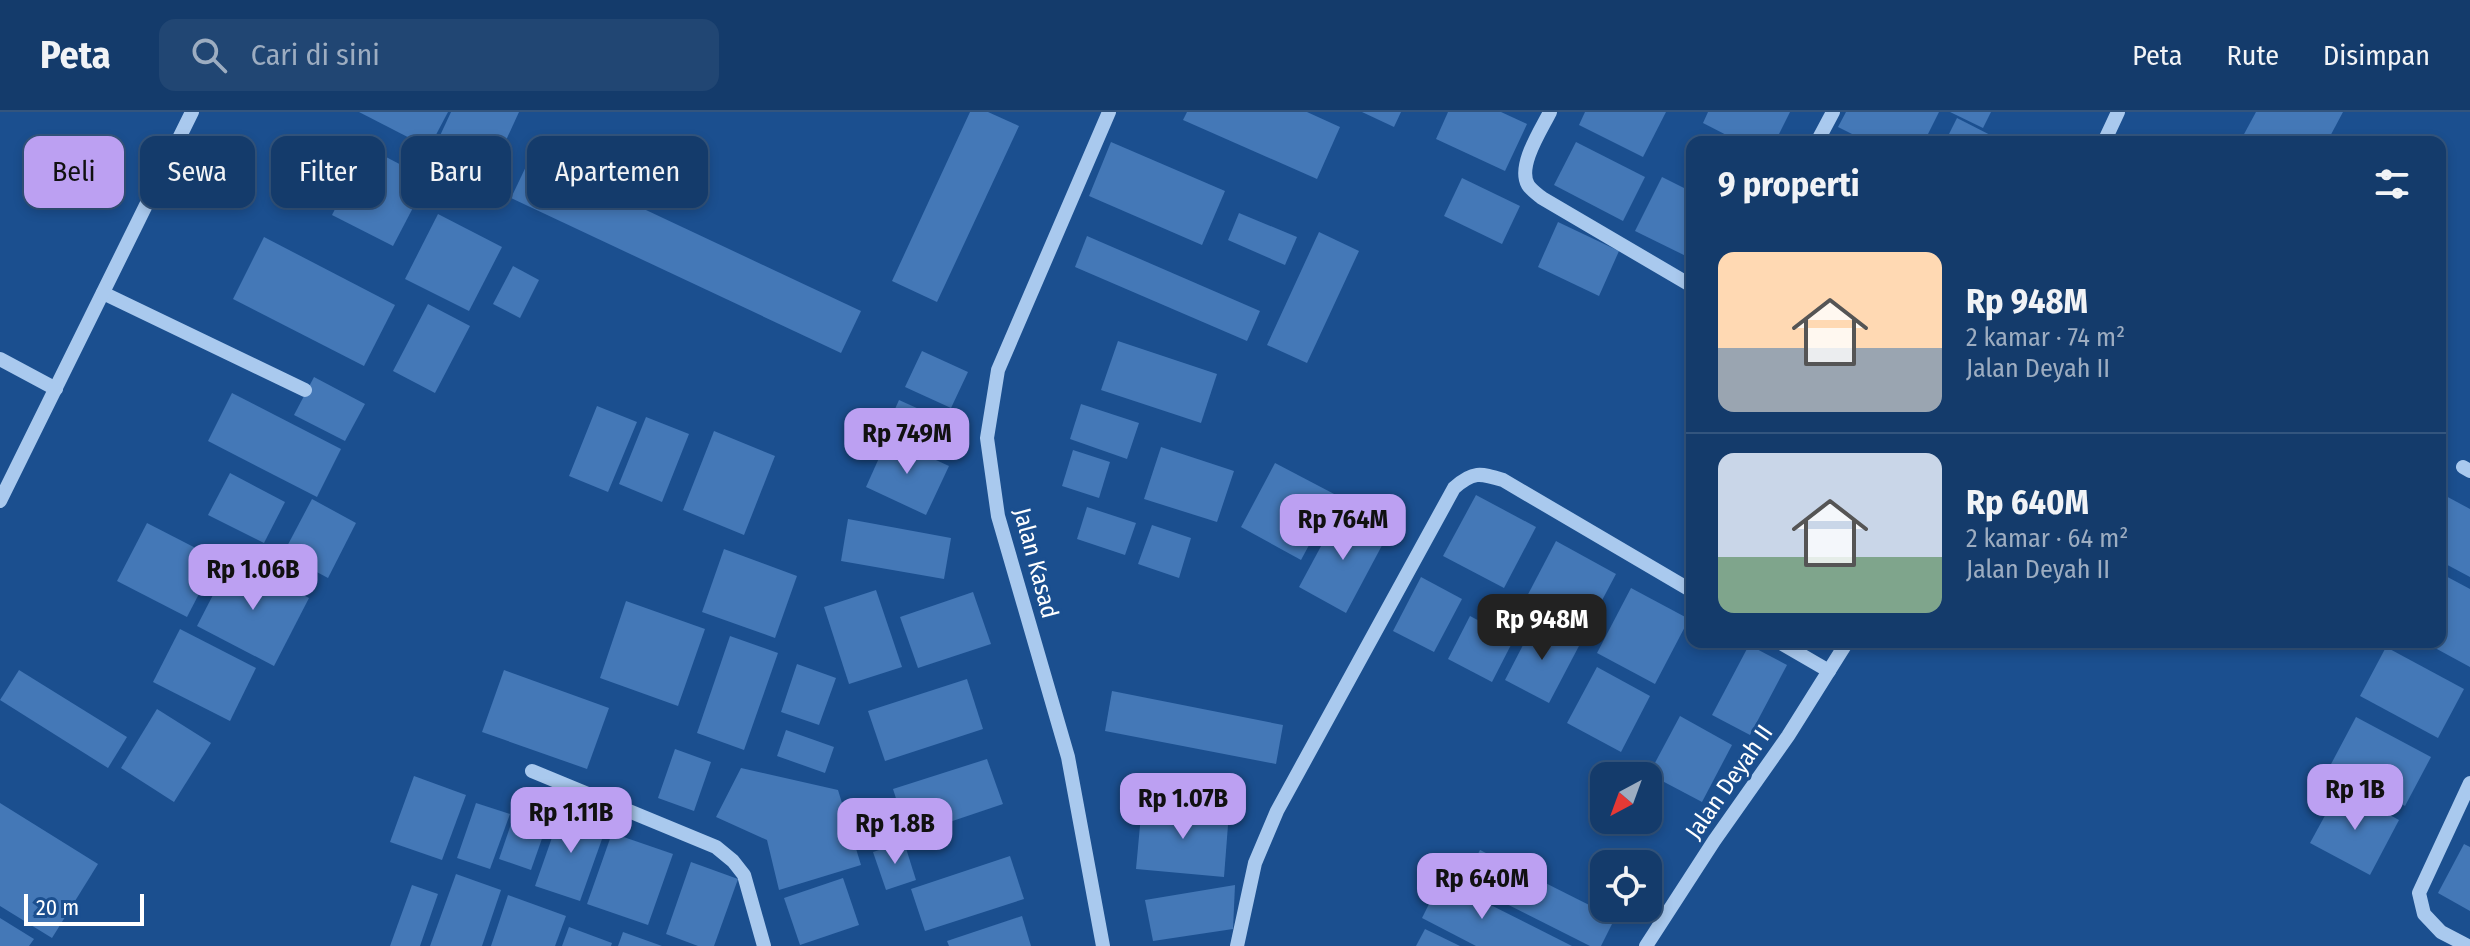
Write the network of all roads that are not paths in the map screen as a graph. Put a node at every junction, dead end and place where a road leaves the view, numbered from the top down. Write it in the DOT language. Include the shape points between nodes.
graph roads {
  1 [pos="192,112"];
  2 [pos="1109,112"];
  3 [pos="1550,112"];
  4 [pos="1833,112"];
  5 [pos="2118,112"];
  6 [pos="1820,136"];
  7 [pos="2107,136"];
  8 [pos="1686,282"];
  9 [pos="103,293"];
  10 [pos="0,359"];
  11 [pos="56,389"];
  12 [pos="305,390"];
  13 [pos="1,496"];
  14 [pos="1686,587"];
  15 [pos="1789,648"];
  16 [pos="1843,648"];
  17 [pos="1829,671"];
  18 [pos="532,771"];
  19 [pos="2470,783"];
  20 [pos="764,946"];
  21 [pos="1103,946"];
  22 [pos="1237,946"];
  23 [pos="1646,946"];
  24 [pos="2468,946"];
  1 -- 9 [label="street"];
  2 -- 21 [label="street, Jalan Kasad" via="998,370 987,438 998,516 1068,757"];
  3 -- 8 [label="street" via="1527,159 1528,186"];
  4 -- 6 [label="street"];
  5 -- 7 [label="street"];
  9 -- 11 [label="street"];
  9 -- 12 [label="street"];
  10 -- 11 [label="street"];
  11 -- 13 [label="street"];
  14 -- 22 [label="street" via="1503,480 1477,474 1465,478 1454,488 1277,811 1255,863"];
  15 -- 17 [label="street"];
  16 -- 17 [label="street, Jalan Deyah II"];
  17 -- 23 [label="street, Jalan Deyah II"];
  18 -- 20 [label="street" via="716,847 744,875"];
  19 -- 24 [label="street" via="2419,893 2424,914 2441,932"];
}
